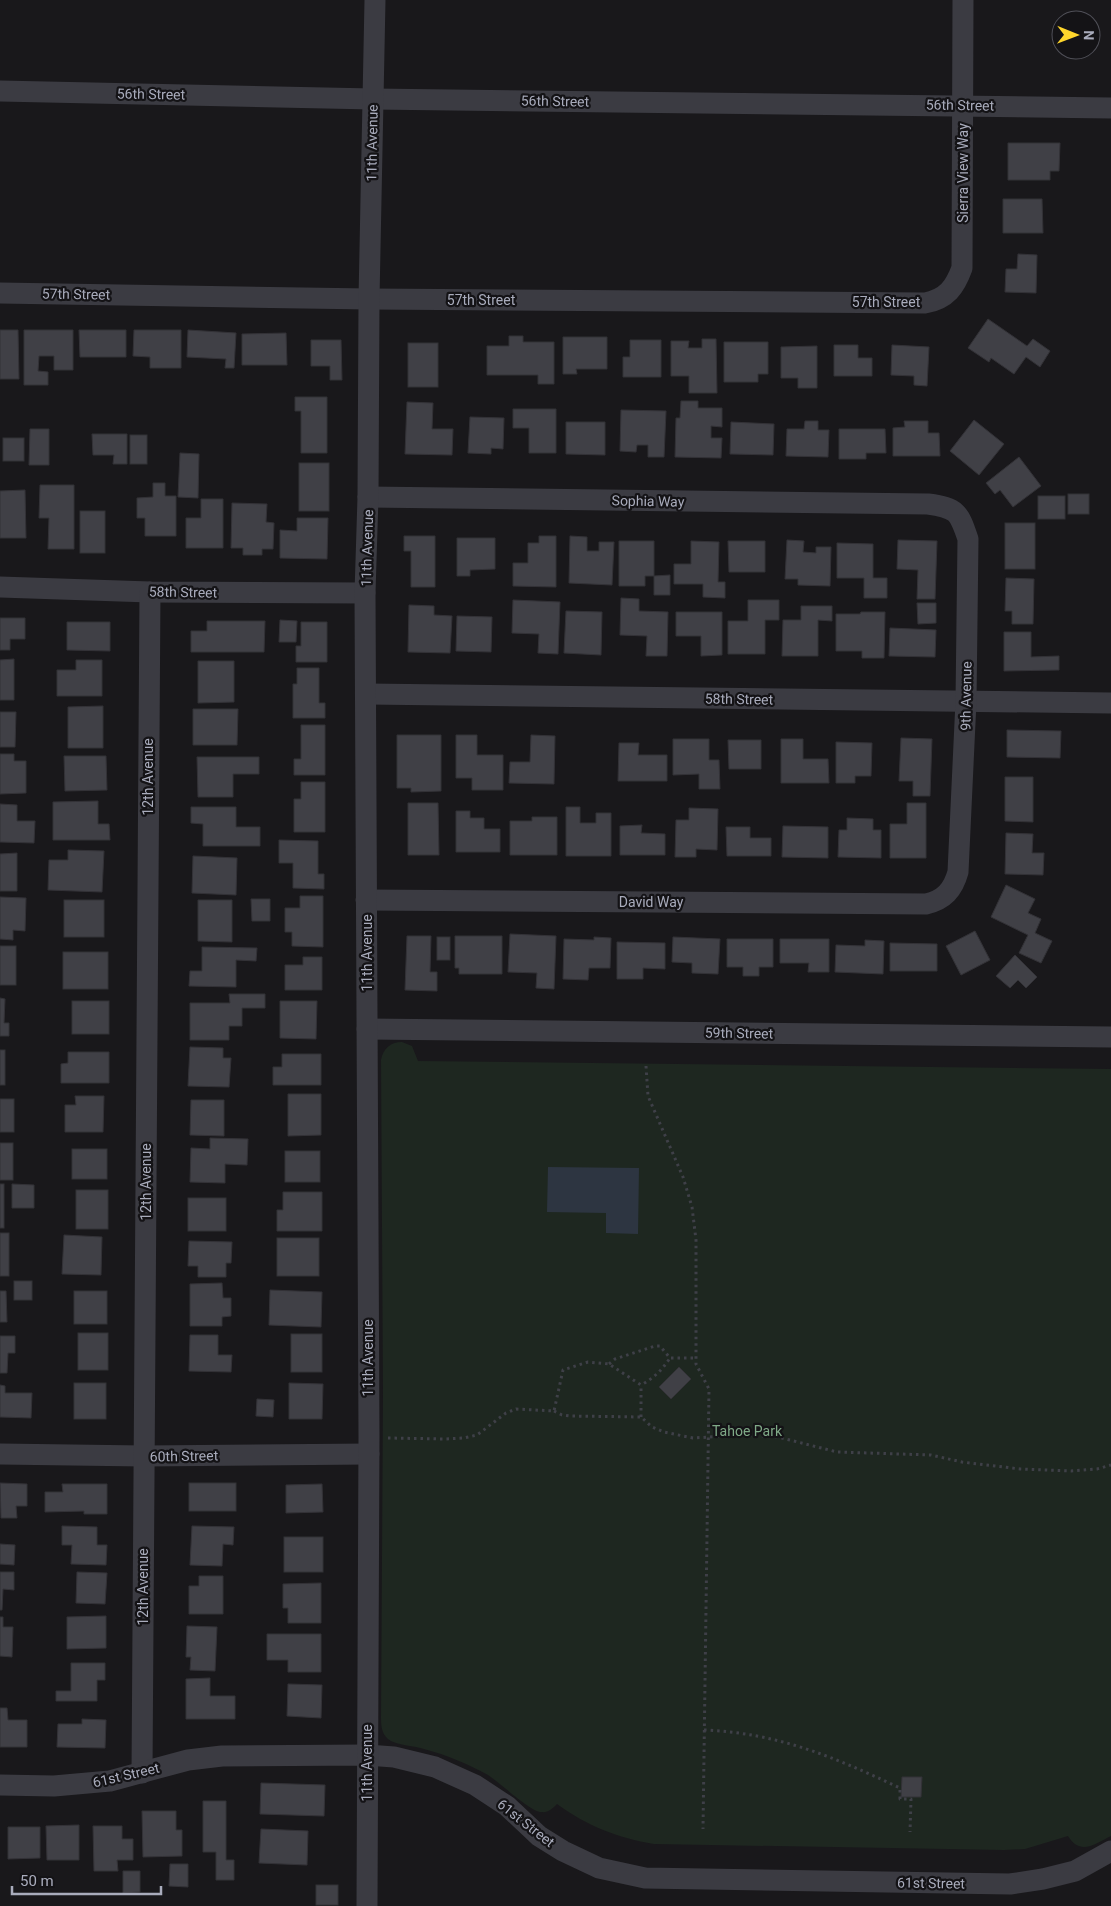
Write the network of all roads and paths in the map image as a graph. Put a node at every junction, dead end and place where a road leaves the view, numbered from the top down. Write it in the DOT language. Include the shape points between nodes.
graph roads {
  1 [pos="375,0"];
  2 [pos="963,0"];
  3 [pos="0,91"];
  4 [pos="373,99"];
  5 [pos="963,105"];
  6 [pos="1111,108"];
  7 [pos="956,284"];
  8 [pos="0,293"];
  9 [pos="369,299"];
  10 [pos="368,497"];
  11 [pos="928,504"];
  12 [pos="0,587"];
  13 [pos="150,592"];
  14 [pos="365,593"];
  15 [pos="367,694"];
  16 [pos="966,701"];
  17 [pos="1111,703"];
  18 [pos="366,900"];
  19 [pos="935,902"];
  20 [pos="367,1029"];
  21 [pos="1111,1037"];
  22 [pos="646,1066"];
  23 [pos="670,1358"];
  24 [pos="696,1358"];
  25 [pos="609,1364"];
  26 [pos="641,1385"];
  27 [pos="554,1411"];
  28 [pos="641,1417"];
  29 [pos="383,1438"];
  30 [pos="708,1438"];
  31 [pos="0,1454"];
  32 [pos="369,1454"];
  33 [pos="144,1456"];
  34 [pos="1111,1465"];
  35 [pos="704,1730"];
  36 [pos="367,1755"];
  37 [pos="142,1773"];
  38 [pos="0,1785"];
  39 [pos="703,1829"];
  40 [pos="910,1832"];
  41 [pos="1111,1850"];
  42 [pos="367,1906"];
  1 -- 4 [label="street, 11th Avenue"];
  2 -- 5 [label="street, Sierra View Way"];
  3 -- 4 [label="street, 56th Street"];
  4 -- 5 [label="street, 56th Street"];
  4 -- 9 [label="street, 11th Avenue"];
  5 -- 6 [label="street, 56th Street"];
  5 -- 7 [label="street, Sierra View Way" via="962,268"];
  7 -- 9 [label="street, 57th Street" via="946,294 925,303"];
  8 -- 9 [label="street, 57th Street"];
  9 -- 10 [label="street, 11th Avenue"];
  10 -- 11 [label="street, Sophia Way"];
  10 -- 14 [label="street, 11th Avenue"];
  11 -- 16 [label="street, 9th Avenue" via="954,511 961,519 968,539"];
  12 -- 13 [label="street, 58th Street"];
  13 -- 14 [label="street, 58th Street"];
  13 -- 33 [label="street, 12th Avenue"];
  14 -- 15 [label="street, 11th Avenue"];
  15 -- 16 [label="street, 58th Street"];
  15 -- 18 [label="street, 11th Avenue"];
  16 -- 17 [label="street, 58th Street"];
  16 -- 19 [label="street, 9th Avenue" via="958,872 954,886"];
  18 -- 19 [label="street, David Way"];
  18 -- 20 [label="street, 11th Avenue"];
  20 -- 21 [label="street, 59th Street"];
  20 -- 32 [label="street, 11th Avenue"];
  22 -- 24 [label="path" via="648,1096 692,1207 696,1240"];
  23 -- 24 [label="path"];
  23 -- 25 [label="path" via="660,1346 654,1346"];
  23 -- 26 [label="path" via="653,1379"];
  24 -- 30 [label="path" via="708,1389"];
  25 -- 26 [label="path"];
  25 -- 27 [label="path" via="588,1362 563,1370"];
  26 -- 28 [label="path"];
  27 -- 28 [label="path" via="570,1416"];
  27 -- 29 [label="path" via="516,1409 477,1435 464,1438"];
  28 -- 30 [label="path" via="652,1427 678,1436"];
  30 -- 34 [label="path" via="778,1436 837,1452 930,1455 1035,1470 1071,1471"];
  30 -- 35 [label="path"];
  31 -- 33 [label="street, 60th Street"];
  32 -- 33 [label="street, 60th Street"];
  32 -- 36 [label="street, 11th Avenue"];
  33 -- 37 [label="street, 12th Avenue"];
  35 -- 39 [label="path"];
  35 -- 40 [label="path" via="747,1733 796,1745 900,1788 900,1799 911,1799"];
  36 -- 37 [label="street, 61st Street" via="222,1756 188,1760"];
  36 -- 41 [label="street, 61st Street" via="394,1757 458,1777 507,1806 539,1836 563,1851 599,1868 645,1878 1010,1884 1043,1880 1075,1871"];
  36 -- 42 [label="street, 11th Avenue"];
  37 -- 38 [label="street, 61st Street" via="78,1785"];
}
